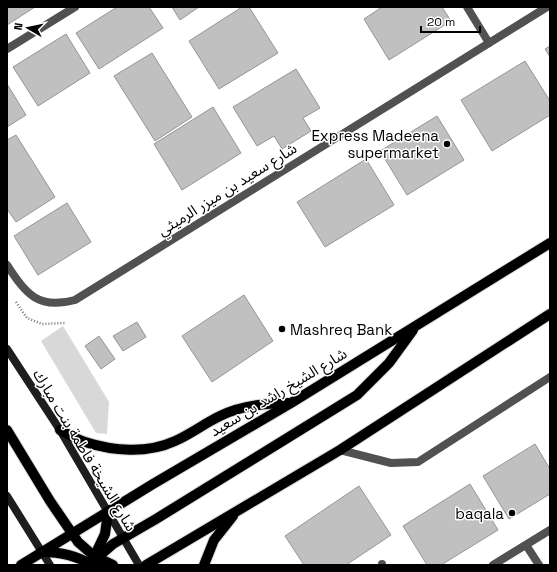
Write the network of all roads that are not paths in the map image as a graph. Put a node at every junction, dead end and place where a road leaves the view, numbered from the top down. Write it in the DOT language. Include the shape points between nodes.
graph roads {
  1 [pos="75,7"];
  2 [pos="467,7"];
  3 [pos="548,7"];
  4 [pos="489,44"];
  5 [pos="7,49"];
  6 [pos="550,243"];
  7 [pos="7,265"];
  8 [pos="550,314"];
  9 [pos="415,327"];
  10 [pos="7,349"];
  11 [pos="550,377"];
  12 [pos="291,403"];
  13 [pos="7,430"];
  14 [pos="60,430"];
  15 [pos="340,450"];
  16 [pos="7,496"];
  17 [pos="238,509"];
  18 [pos="108,512"];
  19 [pos="550,530"];
  20 [pos="72,534"];
  21 [pos="123,538"];
  22 [pos="526,545"];
  23 [pos="42,552"];
  24 [pos="92,562"];
  25 [pos="21,565"];
  26 [pos="50,565"];
  27 [pos="113,565"];
  28 [pos="139,565"];
  29 [pos="146,565"];
  30 [pos="204,565"];
  31 [pos="493,565"];
  32 [pos="539,565"];
  1 -- 5 [label="street"];
  2 -- 4 [label="street"];
  3 -- 4 [label="street, شارع سعيد بن ميزر الرميثي"];
  4 -- 7 [label="street, شارع سعيد بن ميزر الرميثي" via="75,300 65,303 41,301 20,285"];
  6 -- 9 [label="main road, شارع الشيخ راشد بن سعيد"];
  8 -- 15 [label="main road"];
  9 -- 12 [label="main road, شارع الشيخ راشد بن سعيد"];
  9 -- 21 [label="main road" via="389,363 357,395"];
  10 -- 14 [label="main road, شارع الشيخة فاطمة بنت مبارك"];
  11 -- 15 [label="street" via="418,462 391,463"];
  12 -- 14 [label="main road" via="238,409 221,415 174,442 144,449 105,448"];
  12 -- 18 [label="main road, شارع الشيخ راشد بن سعيد"];
  13 -- 20 [label="main road"];
  14 -- 18 [label="main road, شارع الشيخة فاطمة بنت مبارك"];
  15 -- 17 [label="main road"];
  16 -- 23 [label="main road"];
  17 -- 29 [label="main road"];
  17 -- 30 [label="main road" via="214,540"];
  18 -- 20 [label="main road, شارع الشيخ راشد بن سعيد"];
  18 -- 21 [label="main road, شارع الشيخة فاطمة بنت مبارك"];
  18 -- 24 [label="main road" via="105,534"];
  19 -- 22 [label="street"];
  20 -- 23 [label="main road, شارع الشيخ راشد بن سعيد"];
  20 -- 24 [label="main road"];
  21 -- 24 [label="main road"];
  21 -- 28 [label="main road, شارع الشيخة فاطمة بنت مبارك"];
  22 -- 31 [label="street"];
  22 -- 32 [label="street"];
  23 -- 24 [label="main road" via="66,554"];
  23 -- 25 [label="main road, شارع الشيخ راشد بن سعيد"];
  23 -- 26 [label="main road"];
  24 -- 27 [label="main road"];
}
